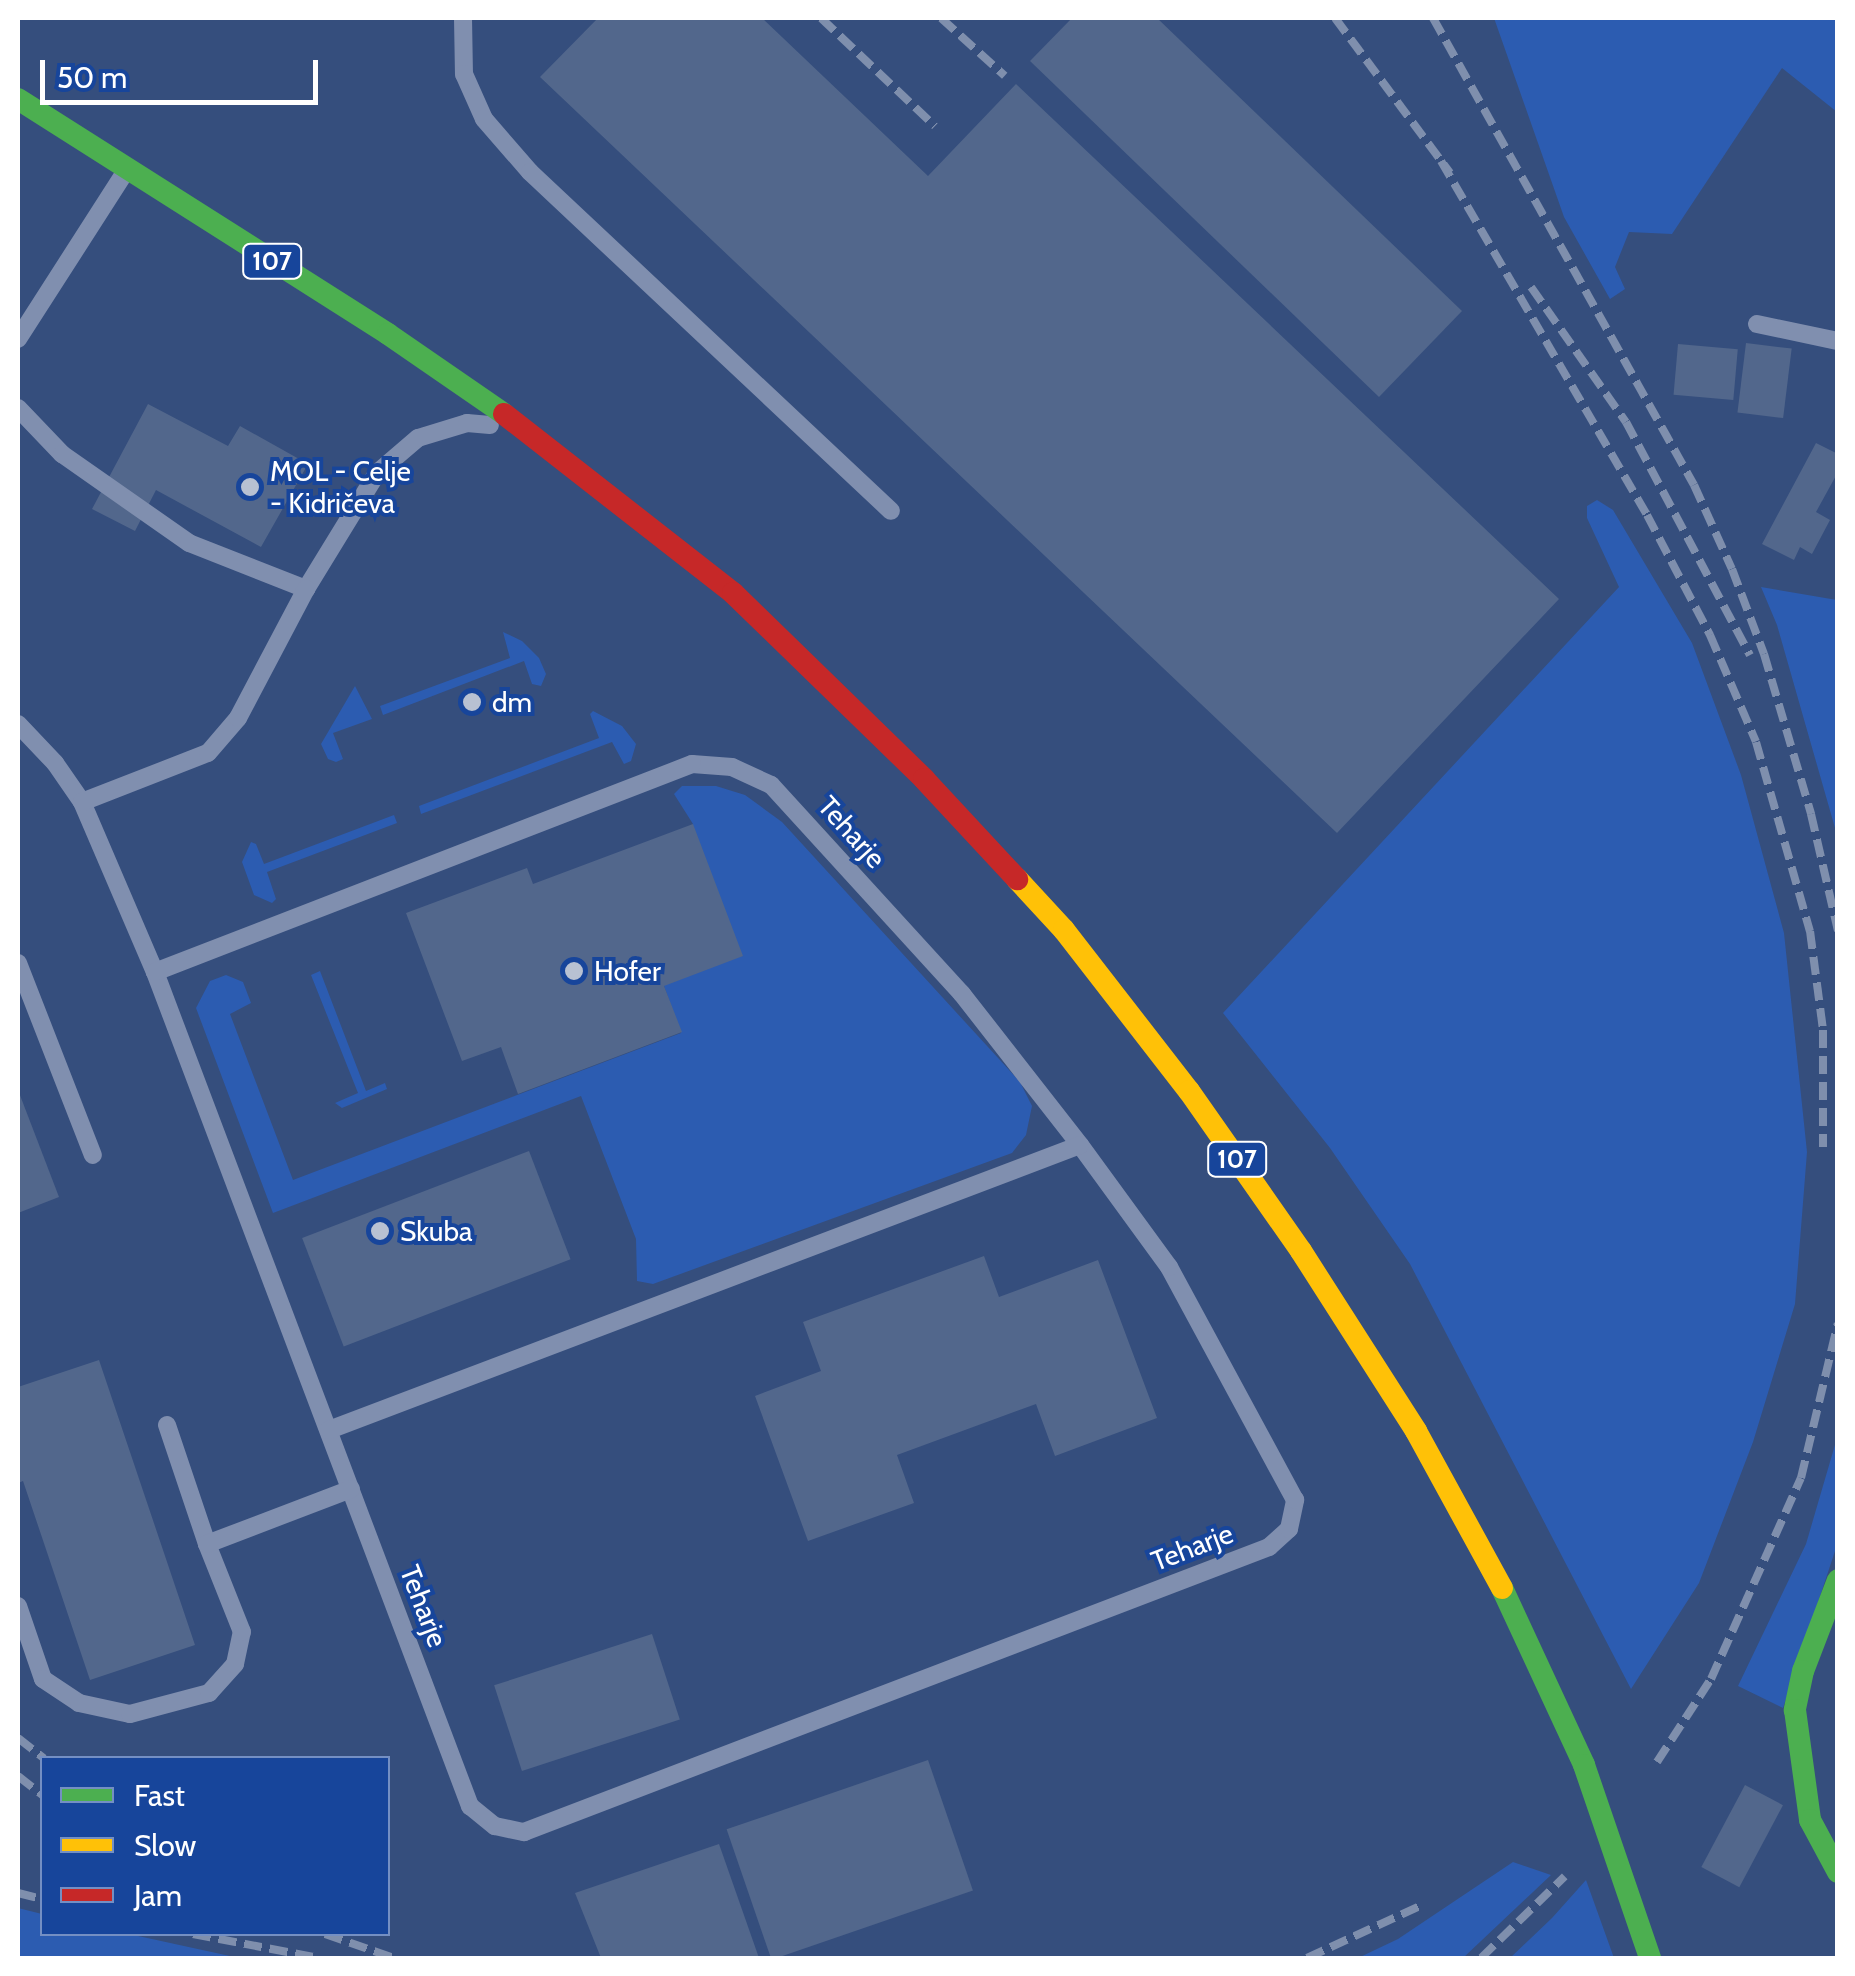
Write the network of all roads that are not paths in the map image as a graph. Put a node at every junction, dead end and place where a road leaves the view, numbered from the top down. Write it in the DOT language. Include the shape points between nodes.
graph roads {
  1 [pos="463,18"];
  2 [pos="18,99"];
  3 [pos="127,169"];
  4 [pos="1757,324"];
  5 [pos="18,339"];
  6 [pos="1838,342"];
  7 [pos="18,408"];
  8 [pos="523,427"];
  9 [pos="891,511"];
  10 [pos="306,589"];
  11 [pos="18,724"];
  12 [pos="82,802"];
  13 [pos="18,963"];
  14 [pos="155,972"];
  15 [pos="1080,1144"];
  16 [pos="94,1155"];
  17 [pos="167,1425"];
  18 [pos="329,1430"];
  19 [pos="351,1489"];
  20 [pos="207,1544"];
  21 [pos="1838,1580"];
  22 [pos="18,1606"];
  23 [pos="1838,1872"];
  24 [pos="1650,1958"];
  1 -- 9 [label="lane" via="464,74 484,119 530,172"];
  2 -- 3 [label="main road, 107"];
  3 -- 5 [label="lane"];
  3 -- 8 [label="main road, 107"];
  4 -- 6 [label="lane"];
  7 -- 10 [label="lane" via="62,454 188,543"];
  8 -- 10 [label="lane" via="467,423 418,438 377,474"];
  8 -- 24 [label="main road, 107" via="733,592 924,778 1064,930 1189,1091 1416,1431 1511,1604 1584,1765"];
  10 -- 12 [label="lane" via="238,718 208,753"];
  11 -- 12 [label="lane, Teharje"];
  12 -- 14 [label="lane, Teharje"];
  13 -- 16 [label="lane"];
  14 -- 15 [label="lane, Teharje" via="692,764 732,767 772,785 962,994"];
  14 -- 18 [label="lane, Teharje"];
  15 -- 18 [label="lane"];
  15 -- 19 [label="lane, Teharje" via="1169,1267 1295,1500 1289,1530 1268,1547 524,1832 495,1826 470,1806"];
  17 -- 20 [label="lane"];
  18 -- 19 [label="lane, Teharje"];
  19 -- 20 [label="lane"];
  20 -- 22 [label="lane" via="242,1632 235,1664 209,1693 130,1714 79,1703 43,1680"];
  21 -- 23 [label="main road" via="1802,1671 1795,1710 1810,1820"];
}
